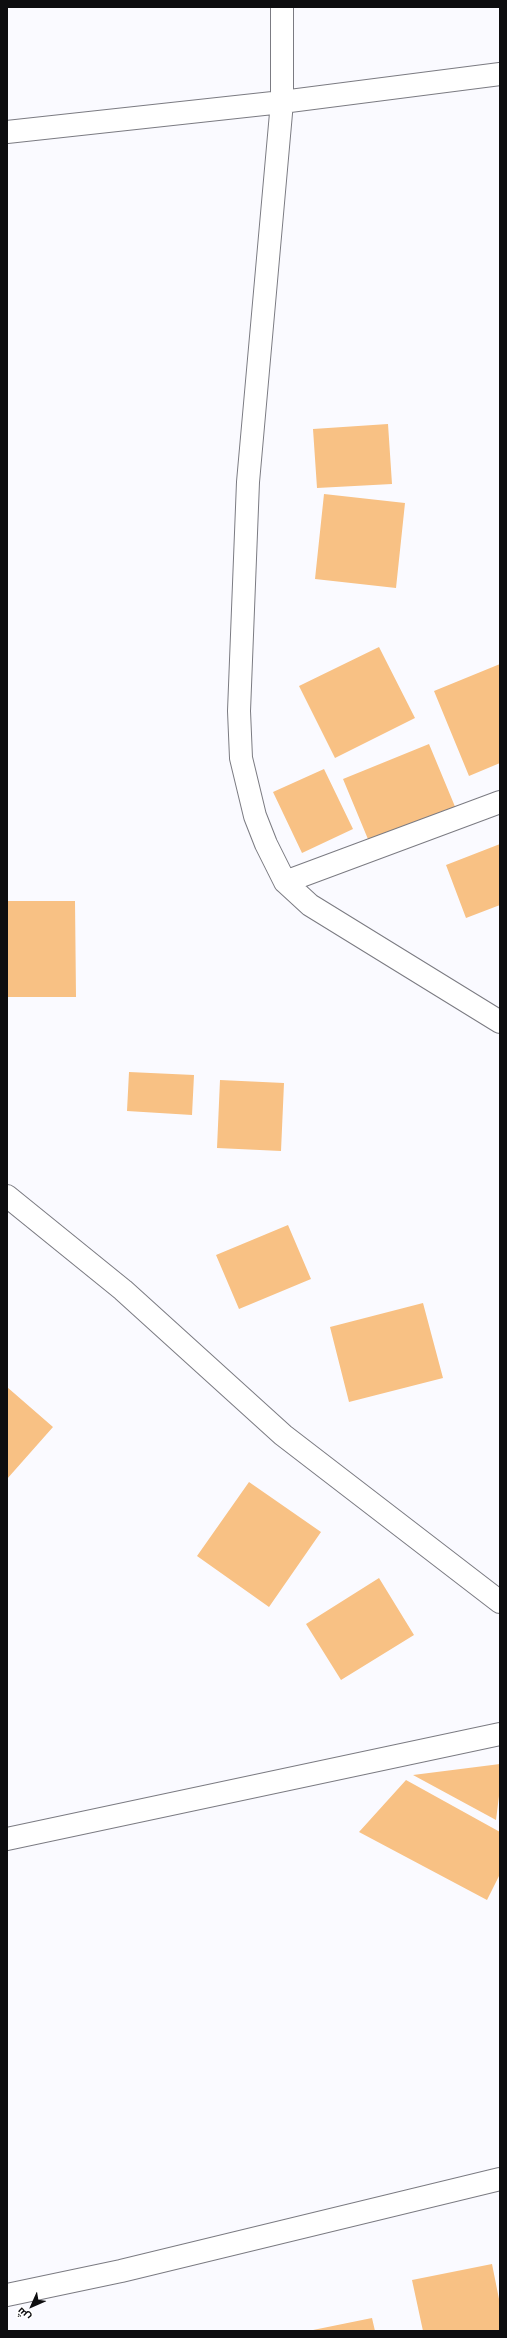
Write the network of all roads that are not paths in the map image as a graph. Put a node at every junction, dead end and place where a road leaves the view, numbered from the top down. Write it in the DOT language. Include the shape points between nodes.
graph roads {
  1 [pos="282,7"];
  2 [pos="500,74"];
  3 [pos="282,102"];
  4 [pos="7,132"];
  5 [pos="500,802"];
  6 [pos="285,882"];
  7 [pos="500,1022"];
  8 [pos="7,1196"];
  9 [pos="500,1602"];
  10 [pos="500,1734"];
  11 [pos="7,1839"];
  12 [pos="500,2179"];
  13 [pos="7,2294"];
  1 -- 3 [label="street"];
  2 -- 3 [label="street"];
  3 -- 4 [label="street"];
  3 -- 6 [label="street" via="248,482 239,711 241,758 247,785 266,844"];
  5 -- 6 [label="street"];
  6 -- 7 [label="street" via="310,905"];
  8 -- 9 [label="street" via="123,1290 283,1435"];
  10 -- 11 [label="street"];
  12 -- 13 [label="street" via="128,2269"];
}
